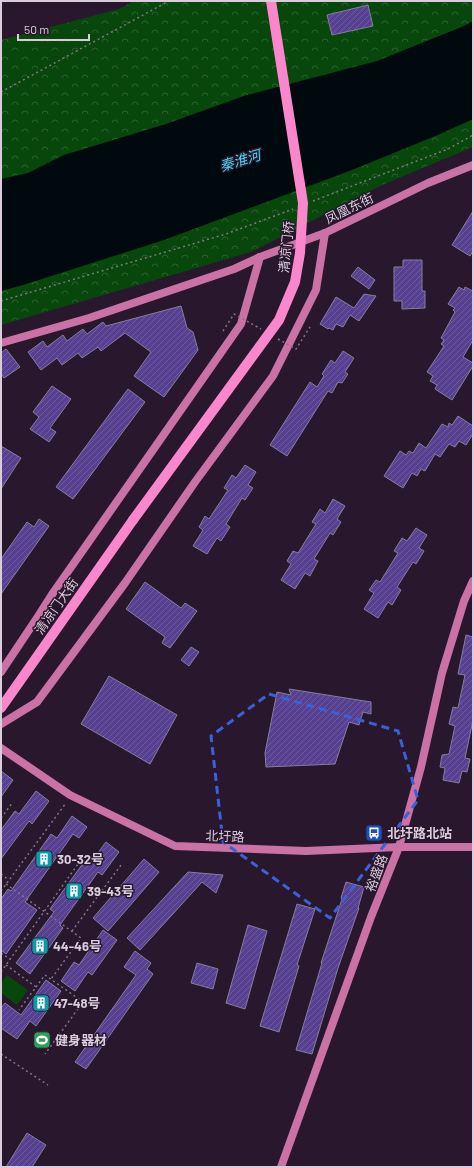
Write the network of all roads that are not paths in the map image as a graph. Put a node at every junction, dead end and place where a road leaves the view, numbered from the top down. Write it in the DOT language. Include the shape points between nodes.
graph roads {
  1 [pos="271,1"];
  2 [pos="473,165"];
  3 [pos="325,233"];
  4 [pos="260,257"];
  5 [pos="1,343"];
  6 [pos="133,520"];
  7 [pos="473,581"];
  8 [pos="1,672"];
  9 [pos="1,708"];
  10 [pos="1,724"];
  11 [pos="1,748"];
  12 [pos="399,847"];
  13 [pos="473,847"];
  14 [pos="281,1167"];
  1 -- 6 [label="main road, 清凉门桥, bridge" via="303,203 300,253 295,282 279,320"];
  2 -- 3 [label="street, 凤凰东街" via="428,183"];
  3 -- 4 [label="street, 凤凰东街"];
  3 -- 10 [label="street" via="316,290 273,376 37,702"];
  4 -- 5 [label="street, 凤凰东街" via="234,269 90,318"];
  4 -- 8 [label="street" via="241,324 53,593"];
  6 -- 9 [label="main road, 清凉门大街"];
  7 -- 12 [label="street, 裕盛路" via="464,601 442,673 421,767"];
  11 -- 12 [label="street, 北圩路" via="71,795 175,846 306,851"];
  12 -- 13 [label="street, 北圩路"];
  12 -- 14 [label="street, 裕盛路"];
}
